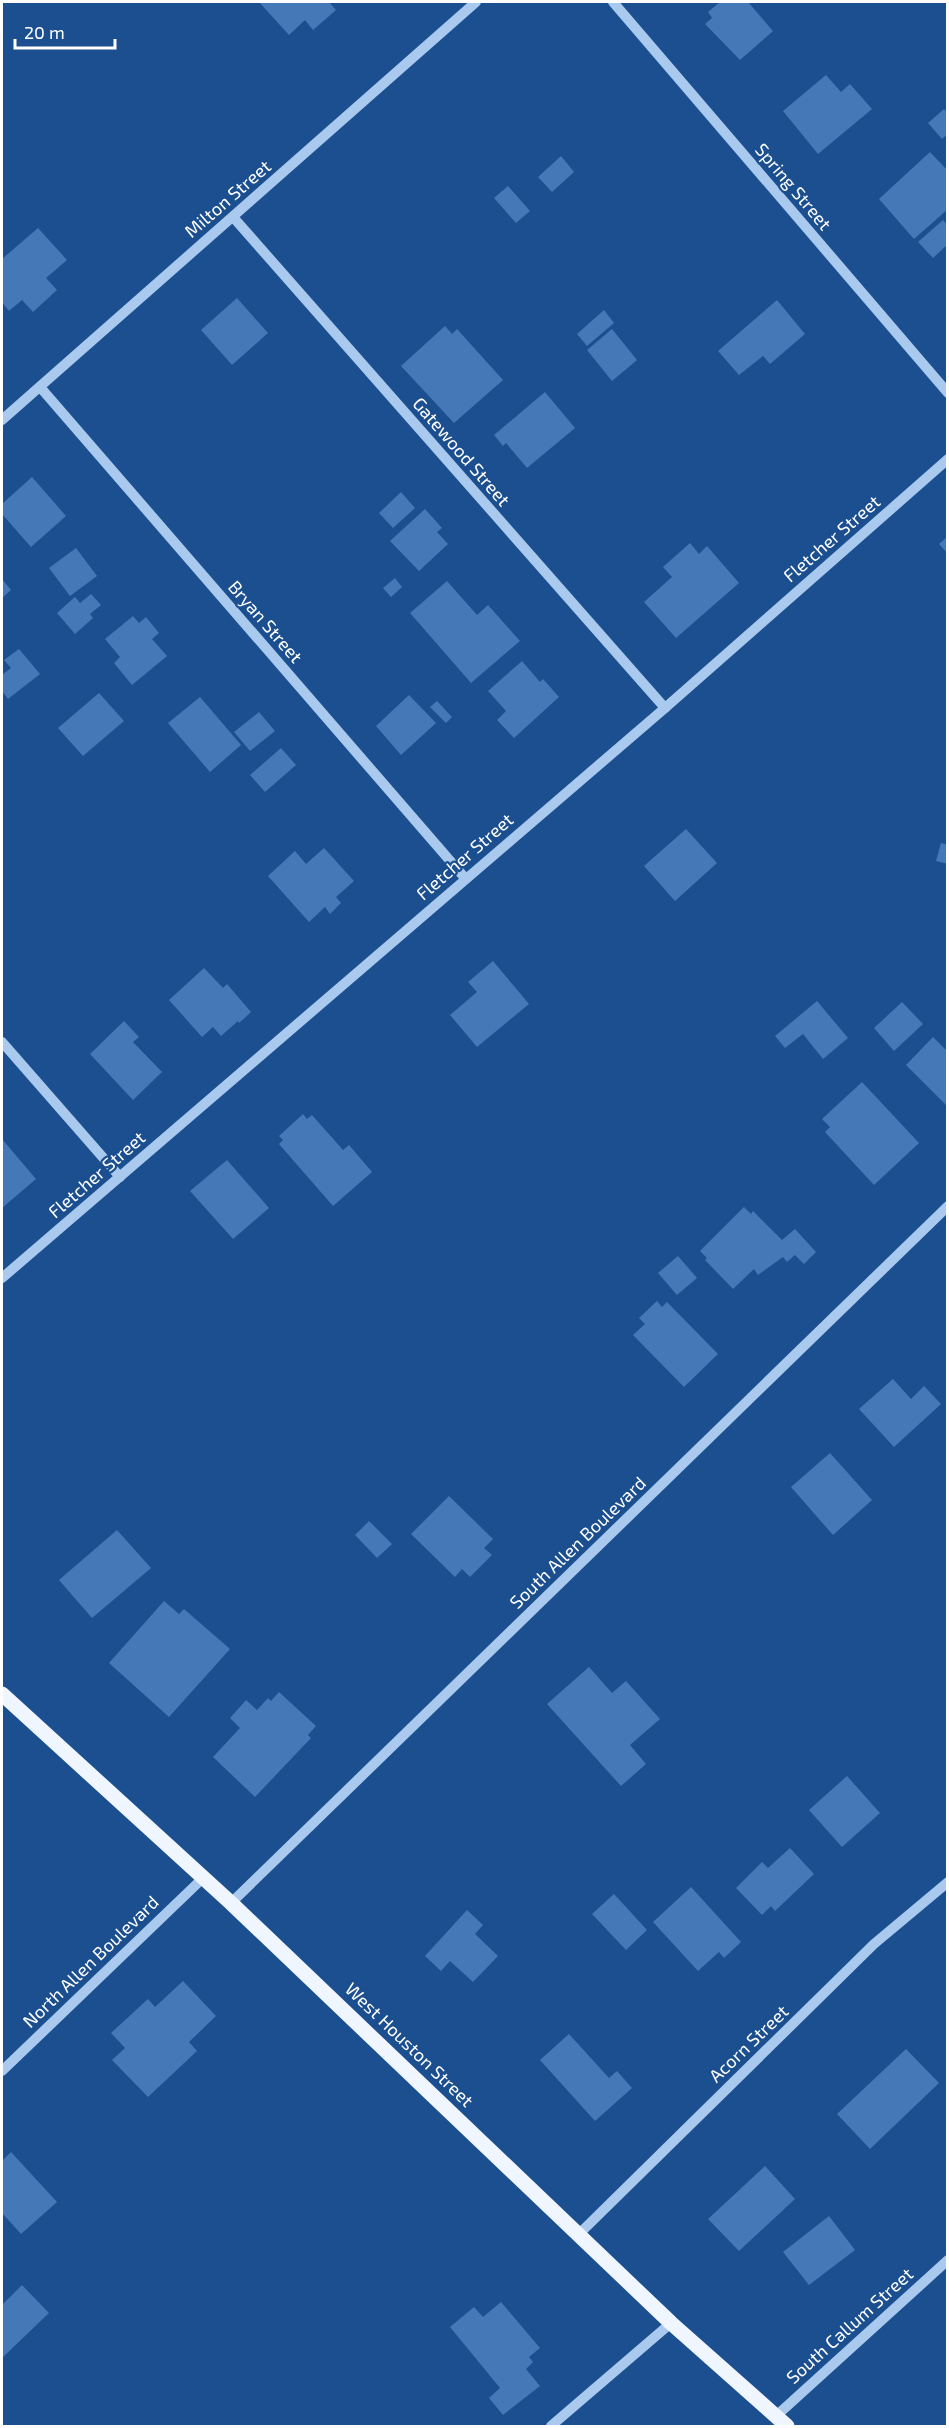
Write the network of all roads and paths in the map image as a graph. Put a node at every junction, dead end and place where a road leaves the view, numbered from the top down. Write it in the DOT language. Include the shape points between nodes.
graph roads {
  1 [pos="476,2"];
  2 [pos="613,2"];
  3 [pos="233,217"];
  4 [pos="40,387"];
  5 [pos="948,393"];
  6 [pos="2,420"];
  7 [pos="948,459"];
  8 [pos="665,708"];
  9 [pos="465,878"];
  10 [pos="2,1042"];
  11 [pos="120,1177"];
  12 [pos="948,1206"];
  13 [pos="2,1278"];
  14 [pos="2,1694"];
  15 [pos="203,1878"];
  16 [pos="948,1882"];
  17 [pos="231,1903"];
  18 [pos="2,2071"];
  19 [pos="579,2234"];
  20 [pos="948,2260"];
  21 [pos="671,2324"];
  22 [pos="781,2422"];
  23 [pos="551,2427"];
  1 -- 3 [label="street, Milton Street"];
  2 -- 5 [label="street, Spring Street"];
  3 -- 4 [label="street, Milton Street"];
  3 -- 8 [label="street, Gatewood Street"];
  4 -- 6 [label="street, Milton Street"];
  4 -- 9 [label="street, Bryan Street"];
  7 -- 8 [label="street, Fletcher Street"];
  8 -- 9 [label="street, Fletcher Street"];
  9 -- 11 [label="street, Fletcher Street"];
  10 -- 11 [label="street"];
  11 -- 13 [label="street, Fletcher Street"];
  12 -- 17 [label="street, South Allen Boulevard"];
  14 -- 15 [label="main road, West Houston Street"];
  15 -- 17 [label="main road, West Houston Street"];
  15 -- 18 [label="street, North Allen Boulevard"];
  16 -- 19 [label="street, Acorn Street" via="874,1944"];
  17 -- 19 [label="main road, West Houston Street"];
  19 -- 21 [label="main road, West Houston Street"];
  20 -- 22 [label="street, South Callum Street"];
  21 -- 22 [label="main road, West Houston Street"];
  21 -- 23 [label="street"];
}
